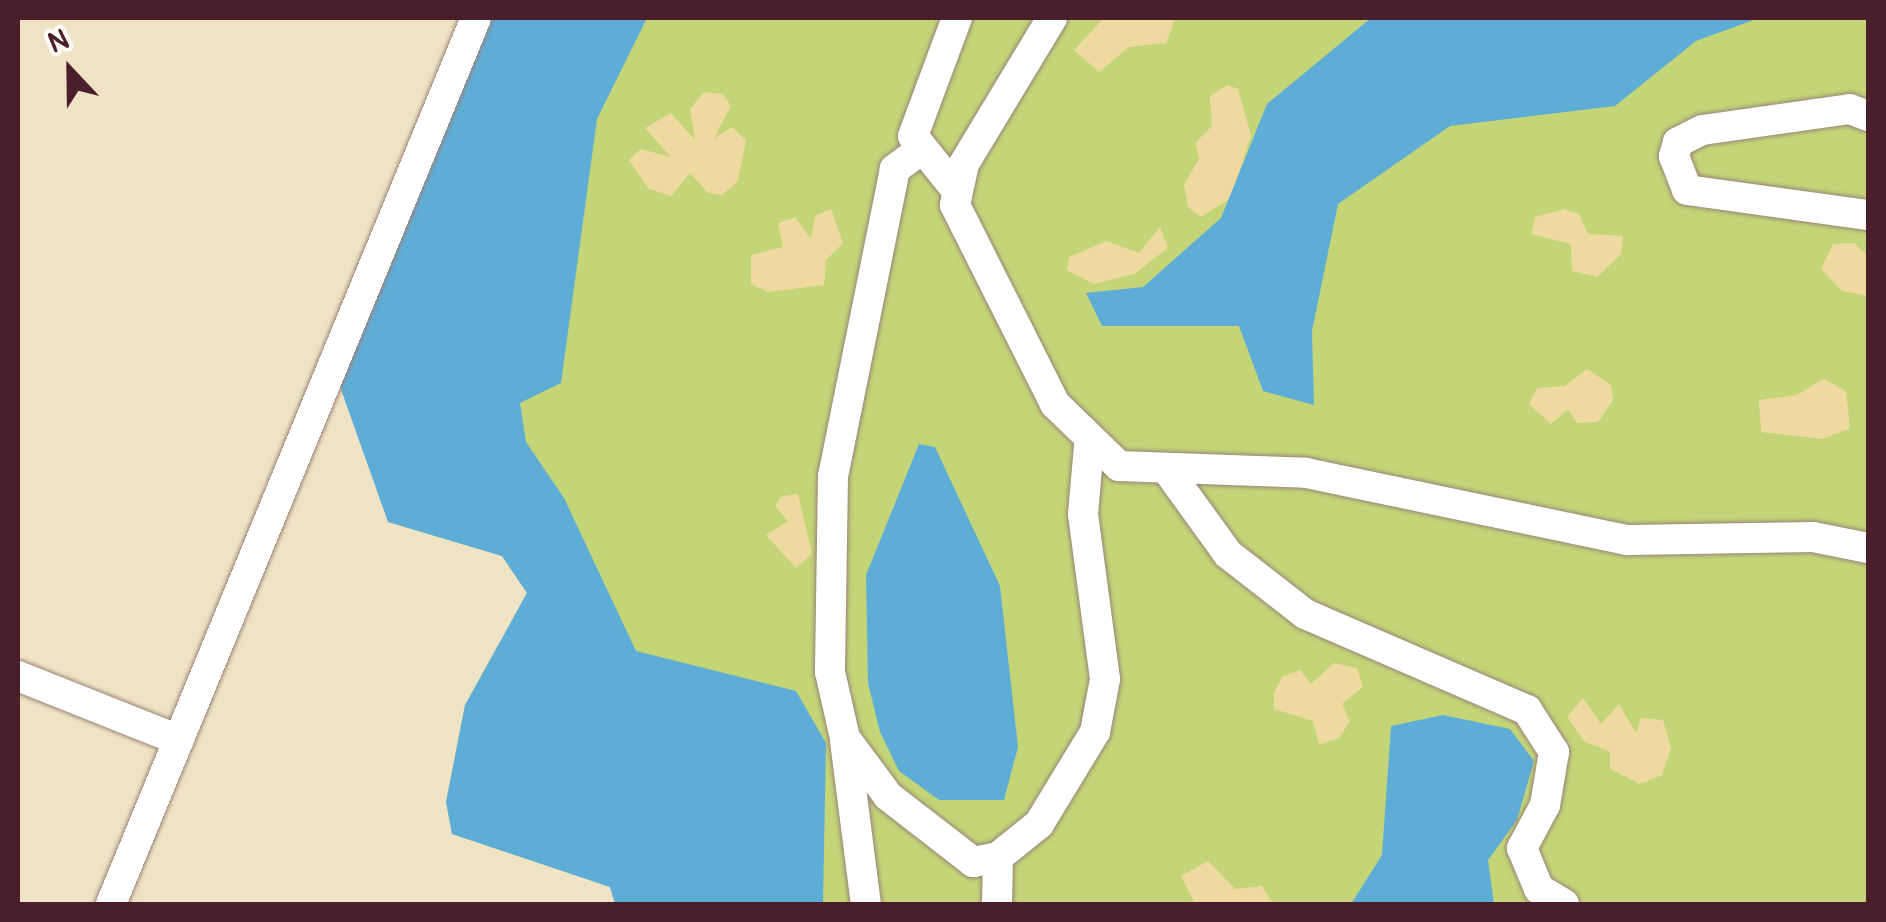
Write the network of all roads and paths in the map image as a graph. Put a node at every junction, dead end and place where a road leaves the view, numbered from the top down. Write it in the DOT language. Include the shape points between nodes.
graph roads {
  1 [pos="476,18"];
  2 [pos="957,18"];
  3 [pos="1052,18"];
  4 [pos="1868,116"];
  5 [pos="918,152"];
  6 [pos="954,188"];
  7 [pos="1868,215"];
  8 [pos="1089,445"];
  9 [pos="1168,471"];
  10 [pos="1868,548"];
  11 [pos="18,676"];
  12 [pos="845,738"];
  13 [pos="179,740"];
  14 [pos="998,857"];
  15 [pos="110,904"];
  16 [pos="866,904"];
  17 [pos="997,904"];
  18 [pos="1564,904"];
  1 -- 13 [label="street"];
  2 -- 5 [label="street" via="914,117"];
  3 -- 6 [label="street"];
  4 -- 7 [label="street" via="1850,109 1702,130 1678,142 1674,156 1687,190"];
  5 -- 6 [label="street"];
  5 -- 12 [label="street" via="895,169 833,476 830,672"];
  6 -- 8 [label="street" via="1055,404"];
  8 -- 9 [label="street" via="1119,466"];
  8 -- 14 [label="street" via="1083,514 1105,678 1094,732 1040,824"];
  9 -- 10 [label="street" via="1306,473 1628,540 1813,537"];
  9 -- 18 [label="street" via="1228,554 1305,614 1527,710 1554,752 1545,805 1522,848 1538,889"];
  11 -- 13 [label="street"];
  12 -- 14 [label="street" via="926,832 973,862"];
  12 -- 16 [label="street"];
  13 -- 15 [label="street"];
  14 -- 17 [label="street"];
}
